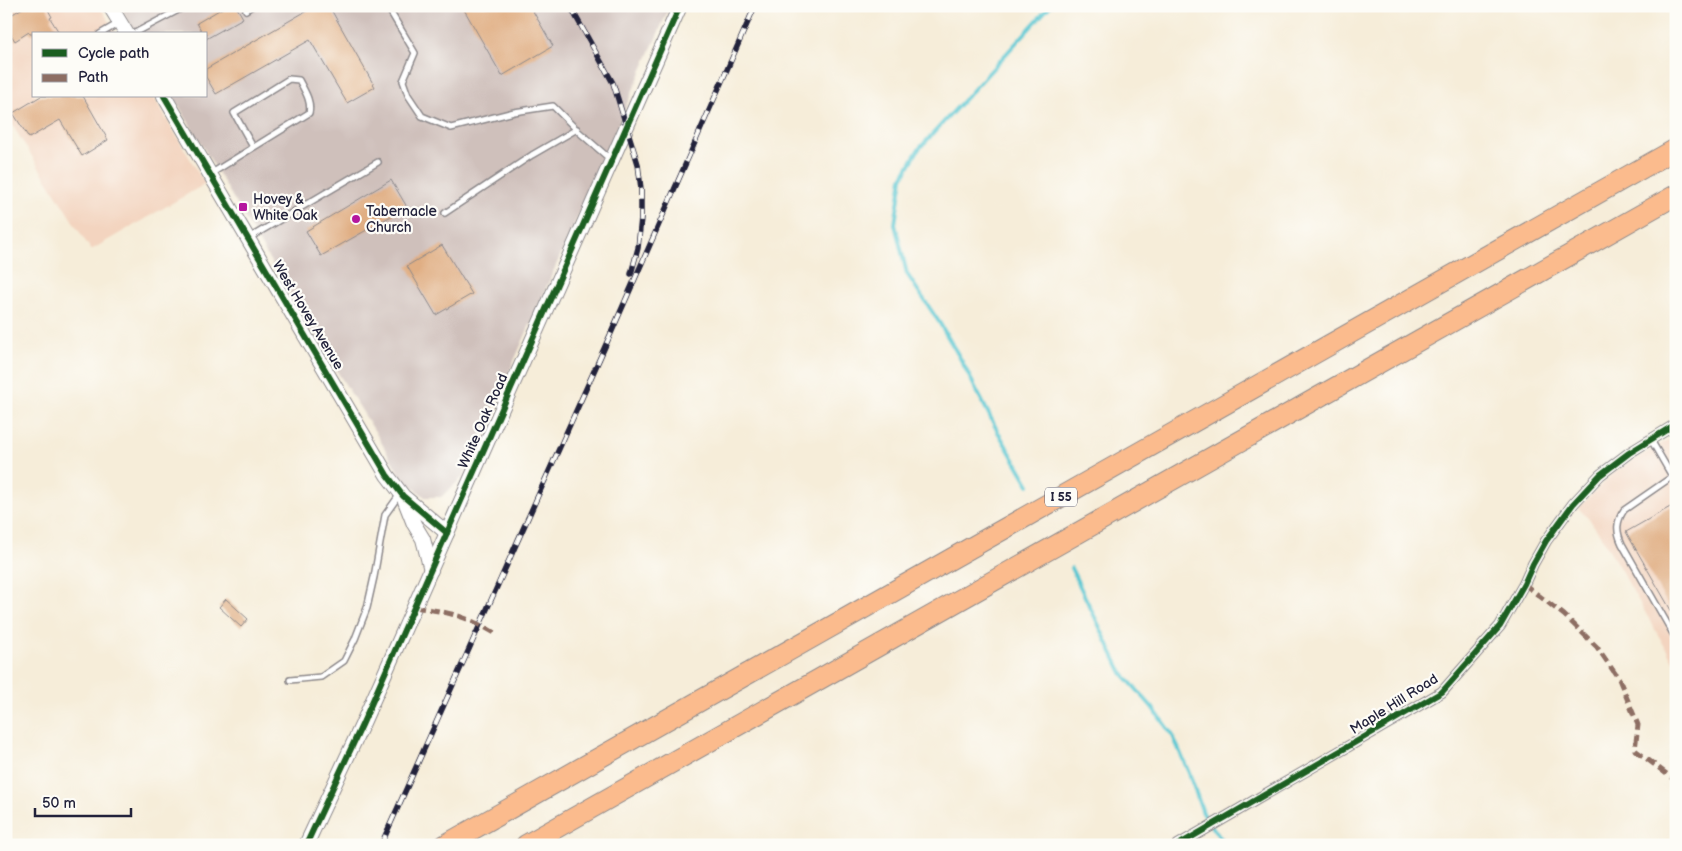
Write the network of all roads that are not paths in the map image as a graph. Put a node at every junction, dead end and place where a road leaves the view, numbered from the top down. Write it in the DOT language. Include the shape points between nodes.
graph roads {
  1 [pos="110,6"];
  2 [pos="186,6"];
  3 [pos="252,6"];
  4 [pos="387,6"];
  5 [pos="680,6"];
  6 [pos="246,10"];
  7 [pos="123,28"];
  8 [pos="108,32"];
  9 [pos="137,32"];
  10 [pos="165,98"];
  11 [pos="577,129"];
  12 [pos="253,147"];
  13 [pos="1676,149"];
  14 [pos="612,161"];
  15 [pos="378,162"];
  16 [pos="209,174"];
  17 [pos="1676,195"];
  18 [pos="445,213"];
  19 [pos="247,239"];
  20 [pos="1676,424"];
  21 [pos="1651,439"];
  22 [pos="1674,475"];
  23 [pos="1676,482"];
  24 [pos="401,495"];
  25 [pos="447,533"];
  26 [pos="431,570"];
  27 [pos="1676,639"];
  28 [pos="290,680"];
  29 [pos="306,845"];
  30 [pos="445,845"];
  31 [pos="526,845"];
  32 [pos="1178,845"];
  1 -- 7 [label="street"];
  2 -- 9 [label="lane"];
  3 -- 6 [label="lane"];
  4 -- 11 [label="lane" via="415,52 403,81 422,116 451,128 554,106"];
  5 -- 14 [label="street, White Oak Road"];
  7 -- 8 [label="lane"];
  10 -- 16 [label="street, West Hovey Avenue"];
  11 -- 14 [label="lane"];
  11 -- 18 [label="lane"];
  12 -- 12 [label="lane" via="309,112 308,97 299,80 289,79 234,113"];
  12 -- 16 [label="lane"];
  13 -- 30 [label="highway, I 55"];
  14 -- 25 [label="street, White Oak Road"];
  15 -- 19 [label="lane"];
  16 -- 19 [label="street, West Hovey Avenue"];
  17 -- 31 [label="highway"];
  19 -- 24 [label="street, West Hovey Avenue"];
  20 -- 21 [label="street, Maple Hill Road"];
  21 -- 22 [label="lane"];
  21 -- 32 [label="street, Maple Hill Road" via="1600,475 1572,504 1532,564 1500,626 1442,692"];
  22 -- 23 [label="lane"];
  22 -- 27 [label="lane" via="1624,510 1616,526 1622,544"];
  24 -- 25 [label="street, West Hovey Avenue"];
  24 -- 26 [label="street" via="424,539"];
  24 -- 28 [label="lane" via="385,515 367,608 344,661 321,677"];
  25 -- 26 [label="street, White Oak Road"];
  26 -- 29 [label="street, White Oak Road"];
}
